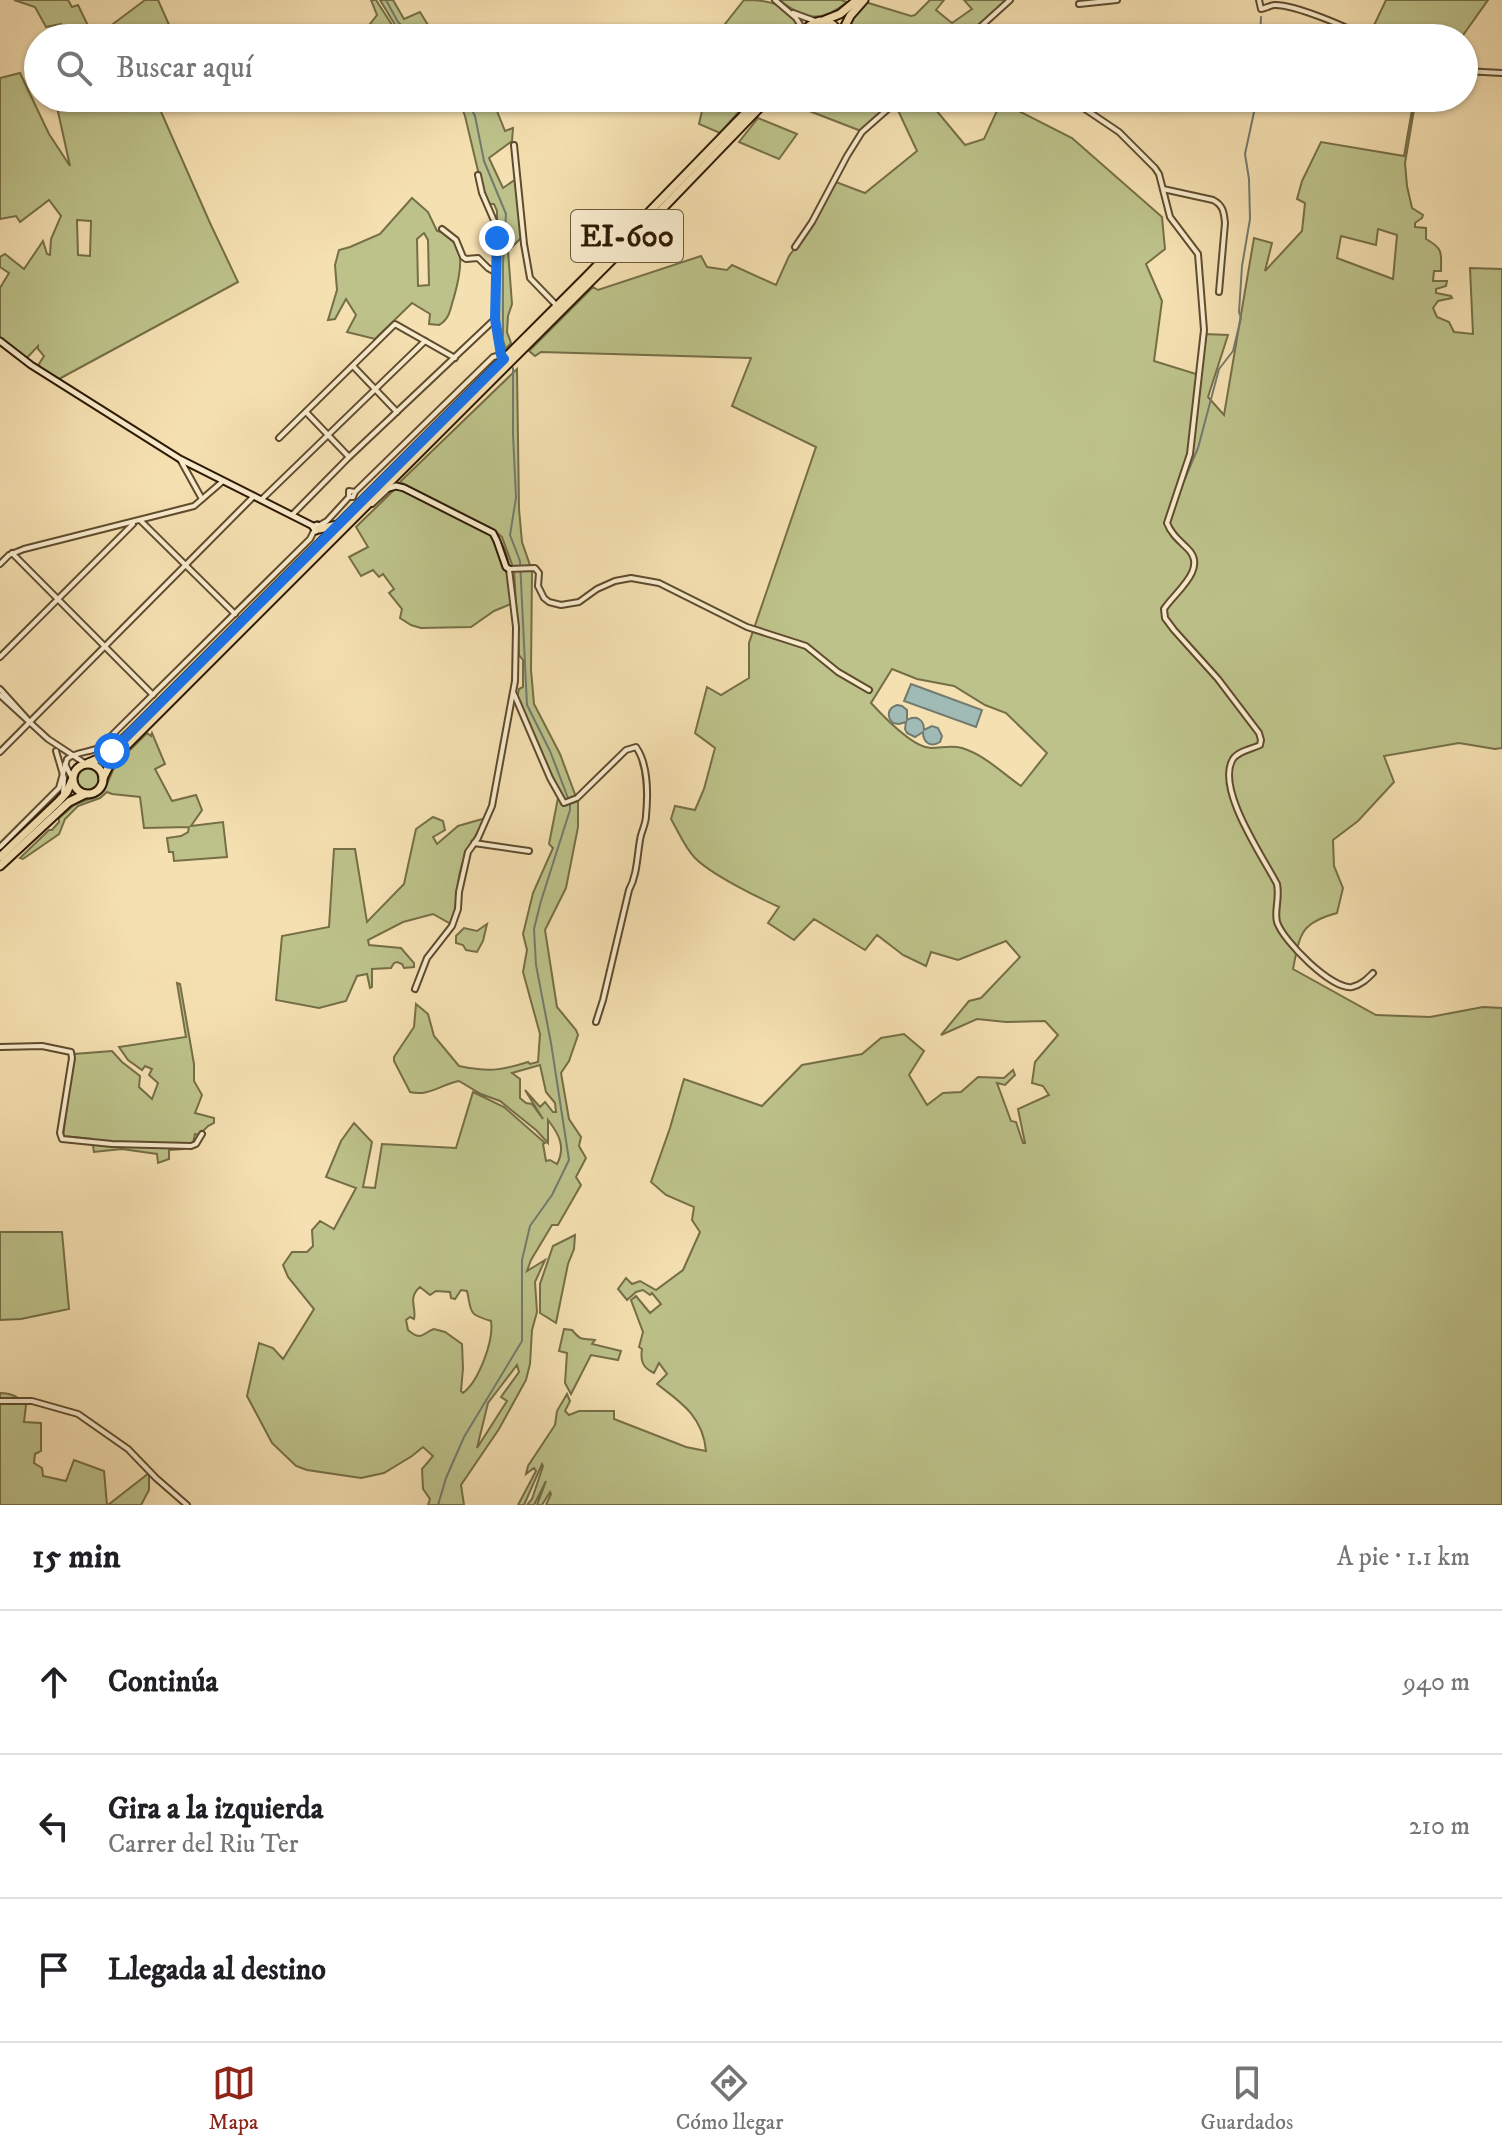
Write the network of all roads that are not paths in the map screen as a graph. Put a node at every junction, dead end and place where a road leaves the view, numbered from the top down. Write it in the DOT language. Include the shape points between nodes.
graph roads {
  1 [pos="775,0"];
  2 [pos="857,0"];
  3 [pos="864,0"];
  4 [pos="1010,0"];
  5 [pos="1117,0"];
  6 [pos="1259,0"];
  7 [pos="1079,4"];
  8 [pos="790,12"];
  9 [pos="821,21"];
  10 [pos="801,24"];
  11 [pos="814,24"];
  12 [pos="829,24"];
  13 [pos="846,24"];
  14 [pos="983,24"];
  15 [pos="1333,24"];
  16 [pos="1478,72"];
  17 [pos="1502,73"];
  18 [pos="746,112"];
  19 [pos="756,112"];
  20 [pos="886,112"];
  21 [pos="1089,112"];
  22 [pos="514,145"];
  23 [pos="478,175"];
  24 [pos="1163,189"];
  25 [pos="442,229"];
  26 [pos="795,247"];
  27 [pos="495,272"];
  28 [pos="1219,292"];
  29 [pos="557,306"];
  30 [pos="495,319"];
  31 [pos="0,341"];
  32 [pos="425,341"];
  33 [pos="455,358"];
  34 [pos="506,358"];
  35 [pos="353,366"];
  36 [pos="375,389"];
  37 [pos="306,412"];
  38 [pos="397,412"];
  39 [pos="328,435"];
  40 [pos="279,438"];
  41 [pos="409,439"];
  42 [pos="423,440"];
  43 [pos="349,457"];
  44 [pos="180,459"];
  45 [pos="405,468"];
  46 [pos="223,481"];
  47 [pos="389,488"];
  48 [pos="404,488"];
  49 [pos="254,496"];
  50 [pos="203,500"];
  51 [pos="261,500"];
  52 [pos="363,509"];
  53 [pos="292,515"];
  54 [pos="138,521"];
  55 [pos="339,524"];
  56 [pos="110,528"];
  57 [pos="316,529"];
  58 [pos="118,539"];
  59 [pos="317,546"];
  60 [pos="12,553"];
  61 [pos="0,564"];
  62 [pos="185,565"];
  63 [pos="511,570"];
  64 [pos="58,599"];
  65 [pos="235,614"];
  66 [pos="105,647"];
  67 [pos="0,657"];
  68 [pos="161,688"];
  69 [pos="0,689"];
  70 [pos="869,690"];
  71 [pos="513,692"];
  72 [pos="0,695"];
  73 [pos="153,695"];
  74 [pos="168,695"];
  75 [pos="30,722"];
  76 [pos="48,739"];
  77 [pos="56,751"];
  78 [pos="0,752"];
  79 [pos="71,755"];
  80 [pos="65,763"];
  81 [pos="87,764"];
  82 [pos="69,778"];
  83 [pos="103,778"];
  84 [pos="85,794"];
  85 [pos="474,843"];
  86 [pos="0,847"];
  87 [pos="529,851"];
  88 [pos="3,859"];
  89 [pos="0,866"];
  90 [pos="1373,973"];
  91 [pos="415,989"];
  92 [pos="596,1022"];
  93 [pos="0,1047"];
  94 [pos="202,1134"];
  95 [pos="0,1401"];
  96 [pos="187,1505"];
  1 -- 8 [label="street"];
  2 -- 9 [label="main road"];
  3 -- 13 [label="main road"];
  4 -- 14 [label="street"];
  5 -- 7 [label="street"];
  6 -- 15 [label="street" via="1261,9 1273,5"];
  8 -- 9 [label="street"];
  8 -- 10 [label="street"];
  9 -- 11 [label="main road"];
  9 -- 12 [label="main road"];
  16 -- 17 [label="street"];
  18 -- 29 [label="main road, EI-600"];
  19 -- 34 [label="main road, EI-600" via="635,237"];
  20 -- 26 [label="street" via="862,132"];
  21 -- 24 [label="street" via="1128,139 1159,174"];
  22 -- 29 [label="street" via="530,278"];
  23 -- 27 [label="street" via="495,223"];
  24 -- 28 [label="street" via="1220,203 1225,223"];
  24 -- 90 [label="street" via="1170,217 1198,254 1204,330 1190,454 1167,523 1196,561 1164,609 1165,618 1259,733 1260,745 1232,760 1230,781 1233,803 1277,884 1276,918 1281,929 1308,962 1337,984 1350,987"];
  25 -- 27 [label="street" via="456,240 463,257 478,258"];
  27 -- 30 [label="street"];
  29 -- 34 [label="main road, EI-600"];
  30 -- 33 [label="street"];
  30 -- 34 [label="street"];
  31 -- 44 [label="street"];
  32 -- 33 [label="street"];
  32 -- 35 [label="street" via="395,324"];
  32 -- 36 [label="street"];
  33 -- 38 [label="street"];
  34 -- 41 [label="street" via="493,357"];
  34 -- 42 [label="main road, EI-600"];
  34 -- 45 [label="main road, EI-600"];
  35 -- 36 [label="street"];
  35 -- 37 [label="street"];
  36 -- 38 [label="street"];
  36 -- 39 [label="street"];
  37 -- 39 [label="street"];
  37 -- 40 [label="street"];
  38 -- 43 [label="street"];
  39 -- 43 [label="street"];
  39 -- 51 [label="street"];
  41 -- 42 [label="street"];
  41 -- 57 [label="street"];
  42 -- 55 [label="main road, EI-600"];
  43 -- 53 [label="street"];
  44 -- 46 [label="street"];
  44 -- 50 [label="street"];
  45 -- 48 [label="street" via="400,480"];
  45 -- 52 [label="main road, EI-600"];
  46 -- 49 [label="street"];
  46 -- 50 [label="street"];
  47 -- 48 [label="street"];
  47 -- 52 [label="street"];
  48 -- 63 [label="street" via="493,533"];
  49 -- 51 [label="street"];
  49 -- 62 [label="street"];
  50 -- 54 [label="street"];
  51 -- 53 [label="street"];
  52 -- 83 [label="main road, EI-600" via="120,752"];
  53 -- 57 [label="street"];
  54 -- 56 [label="street"];
  54 -- 58 [label="street"];
  54 -- 62 [label="street"];
  55 -- 57 [label="main road"];
  55 -- 59 [label="main road, EI-600"];
  56 -- 58 [label="street"];
  56 -- 60 [label="street"];
  57 -- 59 [label="main road"];
  57 -- 65 [label="street"];
  58 -- 64 [label="street"];
  59 -- 74 [label="main road, EI-600"];
  60 -- 61 [label="street"];
  60 -- 64 [label="street"];
  62 -- 65 [label="street"];
  62 -- 66 [label="street"];
  63 -- 70 [label="street" via="533,568 544,598 561,605 579,602 615,581 659,583 747,627 806,646"];
  63 -- 71 [label="street" via="516,627"];
  64 -- 66 [label="street"];
  64 -- 67 [label="street"];
  65 -- 68 [label="street"];
  66 -- 73 [label="street"];
  66 -- 75 [label="street"];
  68 -- 73 [label="street"];
  68 -- 74 [label="street"];
  69 -- 75 [label="street"];
  71 -- 85 [label="street" via="492,806"];
  71 -- 92 [label="street" via="564,803 577,798 632,747 646,766 646,816 634,880"];
  72 -- 75 [label="street"];
  73 -- 79 [label="street" via="100,747"];
  74 -- 81 [label="main road, EI-600" via="112,751"];
  75 -- 76 [label="street"];
  75 -- 78 [label="street"];
  76 -- 77 [label="street"];
  76 -- 79 [label="street"];
  77 -- 80 [label="street"];
  77 -- 82 [label="street"];
  79 -- 80 [label="street"];
  79 -- 81 [label="street"];
  80 -- 82 [label="street"];
  80 -- 82 [label="street"];
  81 -- 82 [label="main road, EI-600"];
  81 -- 83 [label="main road" via="97,767"];
  82 -- 84 [label="main road"];
  82 -- 86 [label="street"];
  82 -- 88 [label="main road, EI-600" via="63,798"];
  83 -- 84 [label="main road, EI-600" via="98,791"];
  84 -- 88 [label="main road, EI-600"];
  85 -- 87 [label="street"];
  85 -- 91 [label="street" via="452,926 427,958"];
  88 -- 89 [label="main road, EI-600"];
  93 -- 94 [label="street" via="71,1052 62,1139 191,1146"];
  95 -- 96 [label="street" via="32,1401 78,1414 128,1449"];
}
